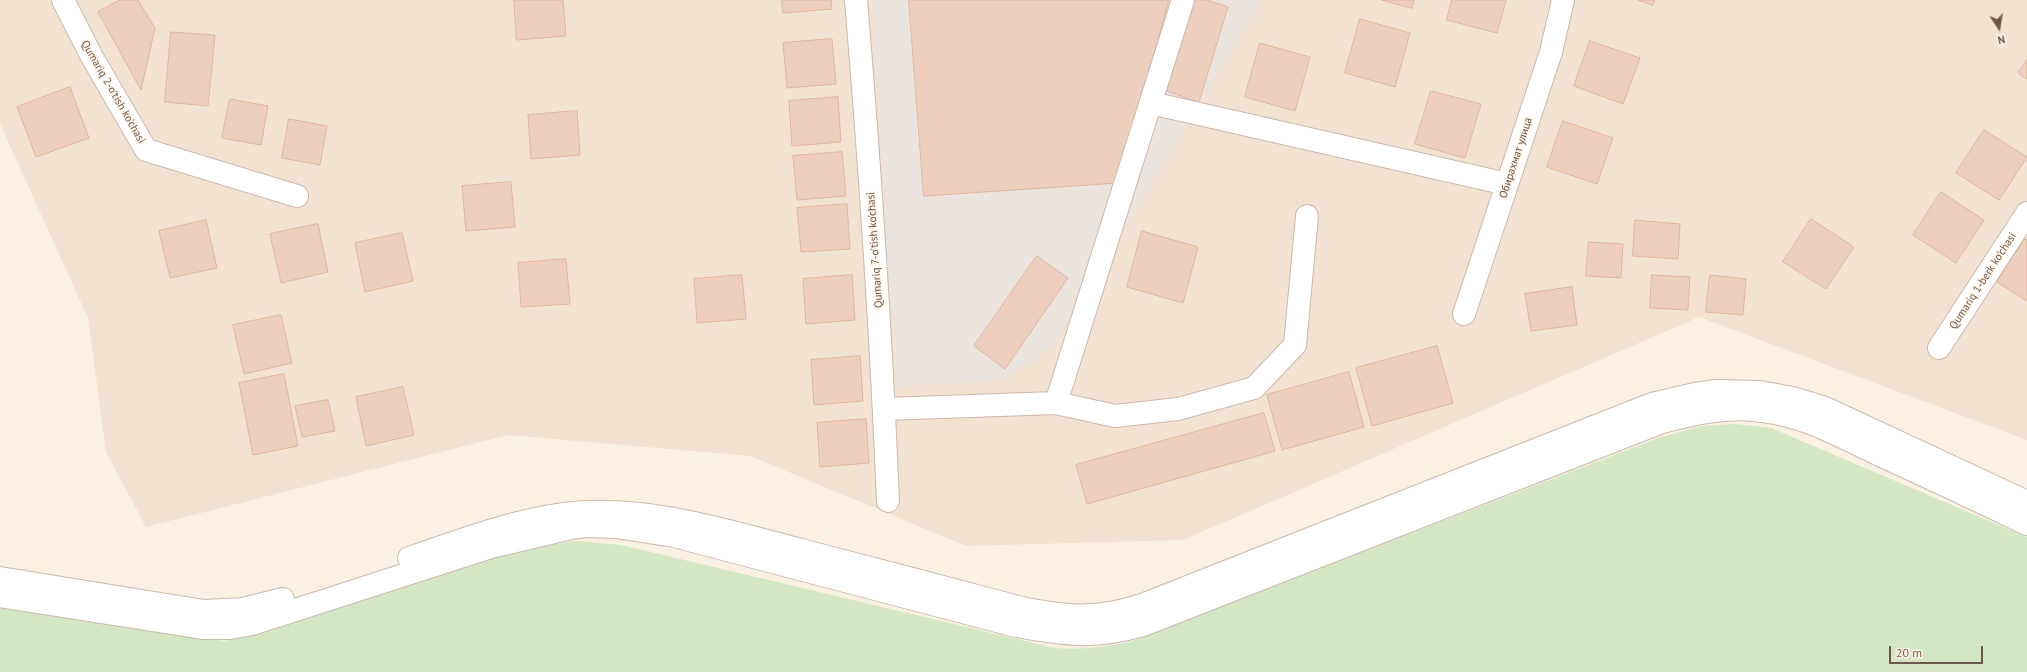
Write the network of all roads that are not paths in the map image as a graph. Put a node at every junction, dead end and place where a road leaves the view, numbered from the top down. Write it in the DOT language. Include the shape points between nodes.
graph roads {
  1 [pos="63,0"];
  2 [pos="856,0"];
  3 [pos="1183,0"];
  4 [pos="1563,0"];
  5 [pos="1150,103"];
  6 [pos="1507,184"];
  7 [pos="297,196"];
  8 [pos="2027,214"];
  9 [pos="1307,216"];
  10 [pos="1464,314"];
  11 [pos="1939,348"];
  12 [pos="1056,403"];
  13 [pos="885,409"];
  14 [pos="888,501"];
  15 [pos="2027,502"];
  16 [pos="2027,524"];
  17 [pos="0,578"];
  18 [pos="0,596"];
  1 -- 7 [label="street, Qumariq 2-o'tish ko'chasi" via="92,57 146,150"];
  2 -- 13 [label="street, Qumariq 7-o'tish ko'chasi" via="868,136"];
  3 -- 5 [label="street"];
  4 -- 6 [label="street, Обирахмат улица" via="1551,52"];
  5 -- 6 [label="street"];
  5 -- 12 [label="street"];
  6 -- 10 [label="street, Обирахмат улица"];
  8 -- 11 [label="street, Qumariq 1-berk ko'chasi"];
  9 -- 12 [label="street" via="1295,345 1254,388 1178,410 1115,416"];
  12 -- 13 [label="street"];
  13 -- 14 [label="street, Qumariq 7-o'tish ko'chasi"];
  15 -- 17 [label="street" via="1815,404 1760,392 1716,391 1652,404 1142,605 1097,616 1066,616 1022,608 676,519 612,512 564,514 486,532 304,592 243,609 204,610"];
  16 -- 18 [label="street" via="1813,423 1762,411 1722,410 1662,422 1143,625 1097,635 1065,635 1016,626 674,536 644,530 586,526 491,547 252,624 230,628 203,628"];
}
